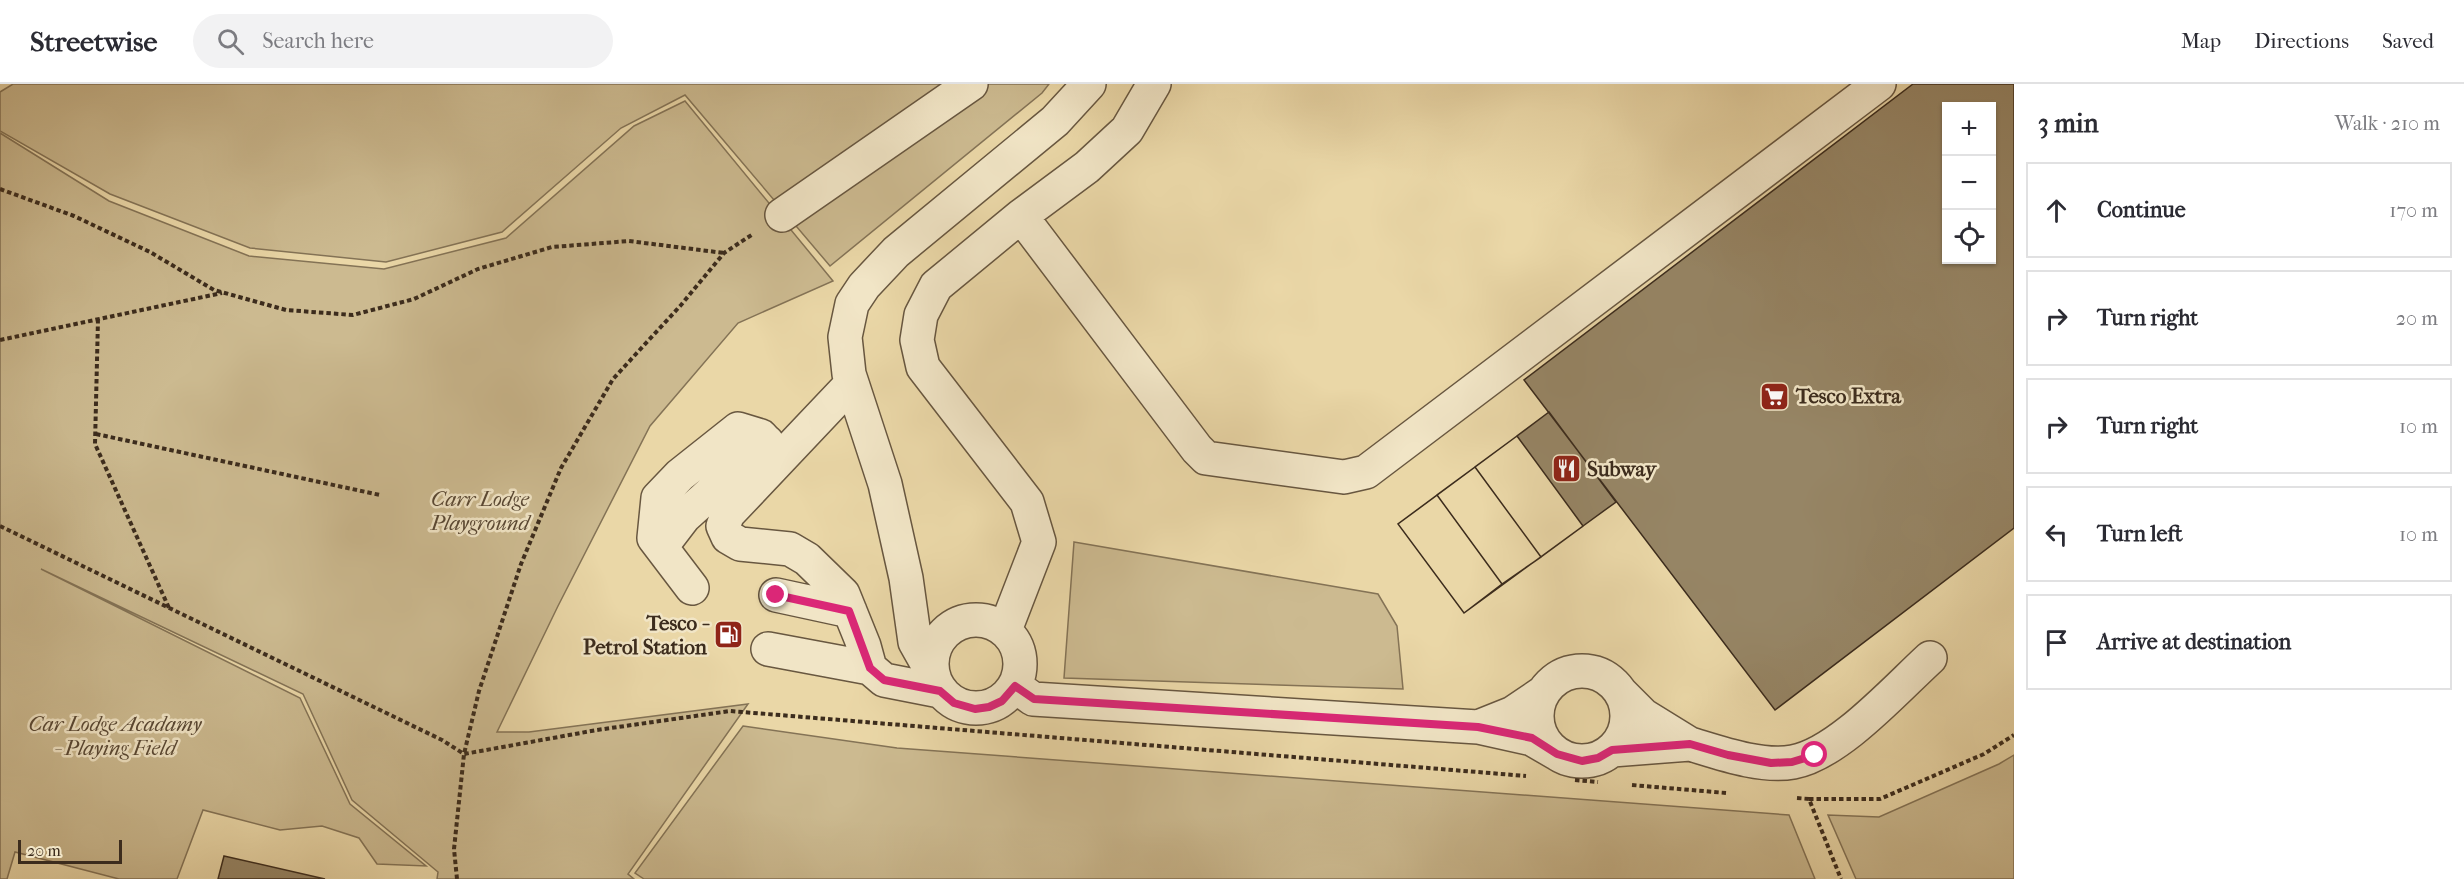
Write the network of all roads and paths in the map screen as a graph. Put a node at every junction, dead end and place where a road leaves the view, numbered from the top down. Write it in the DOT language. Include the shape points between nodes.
graph roads {
  1 [pos="971,84"];
  2 [pos="1089,84"];
  3 [pos="1154,84"];
  4 [pos="1879,84"];
  5 [pos="0,189"];
  6 [pos="782,214"];
  7 [pos="1021,216"];
  8 [pos="724,253"];
  9 [pos="224,293"];
  10 [pos="98,320"];
  11 [pos="0,340"];
  12 [pos="851,384"];
  13 [pos="96,434"];
  14 [pos="774,450"];
  15 [pos="380,495"];
  16 [pos="0,526"];
  17 [pos="906,578"];
  18 [pos="692,588"];
  19 [pos="776,595"];
  20 [pos="169,608"];
  21 [pos="849,611"];
  22 [pos="973,620"];
  23 [pos="1005,630"];
  24 [pos="768,649"];
  25 [pos="1930,658"];
  26 [pos="870,668"];
  27 [pos="936,682"];
  28 [pos="1015,686"];
  29 [pos="1544,692"];
  30 [pos="1621,693"];
  31 [pos="1478,727"];
  32 [pos="2014,735"];
  33 [pos="1690,744"];
  34 [pos="1612,750"];
  35 [pos="464,754"];
  36 [pos="1555,770"];
  37 [pos="1607,783"];
  38 [pos="1631,785"];
  39 [pos="1738,794"];
  40 [pos="1785,797"];
  41 [pos="1809,799"];
  42 [pos="457,879"];
  43 [pos="1841,879"];
  1 -- 6 [label="street"];
  2 -- 12 [label="street" via="1055,121 896,252 864,286 852,304 845,337"];
  3 -- 7 [label="street" via="1127,130 1087,167"];
  4 -- 7 [label="street" via="1366,472 1344,477 1206,458"];
  5 -- 9 [label="path" via="74,216"];
  6 -- 8 [label="path"];
  7 -- 23 [label="street" via="936,286 921,315 917,340 923,367 1027,502 1039,542"];
  8 -- 9 [label="path" via="629,241 552,247 478,269 414,299 352,315 286,310"];
  8 -- 35 [label="path" via="613,379 561,468 521,564 479,691"];
  9 -- 10 [label="path"];
  10 -- 11 [label="path"];
  10 -- 13 [label="path"];
  12 -- 14 [label="street"];
  12 -- 17 [label="street" via="885,484"];
  13 -- 15 [label="path"];
  13 -- 20 [label="path" via="95,444"];
  14 -- 18 [label="street" via="761,436 738,429 680,475 658,498 654,538"];
  14 -- 21 [label="street" via="728,514 723,526 728,537 740,544 790,549 807,559 843,594"];
  16 -- 20 [label="path"];
  17 -- 22 [label="street" via="928,608"];
  17 -- 27 [label="street" via="915,642"];
  19 -- 21 [label="street"];
  20 -- 35 [label="path"];
  21 -- 26 [label="street"];
  22 -- 23 [label="street"];
  22 -- 27 [label="street" via="959,623 936,644 932,660"];
  23 -- 28 [label="street" via="1020,656"];
  24 -- 26 [label="street"];
  25 -- 33 [label="street" via="1841,740 1815,755 1771,763"];
  26 -- 27 [label="street" via="884,680"];
  27 -- 28 [label="street" via="954,703 975,709 1002,701"];
  28 -- 31 [label="street" via="1034,699"];
  29 -- 30 [label="street" via="1562,675 1586,671 1602,675"];
  29 -- 31 [label="street" via="1513,712"];
  29 -- 36 [label="street" via="1537,716 1539,732 1548,745"];
  30 -- 33 [label="street" via="1643,715"];
  30 -- 34 [label="street" via="1626,723"];
  31 -- 36 [label="street" via="1532,738"];
  32 -- 41 [label="path" via="1984,754 1880,799"];
  33 -- 34 [label="street"];
  34 -- 36 [label="street"];
  35 -- 36 [label="path" via="730,711"];
  35 -- 42 [label="path" via="454,849"];
  36 -- 37 [label="path"];
  38 -- 39 [label="path"];
  40 -- 41 [label="path"];
  41 -- 43 [label="path"];
}
